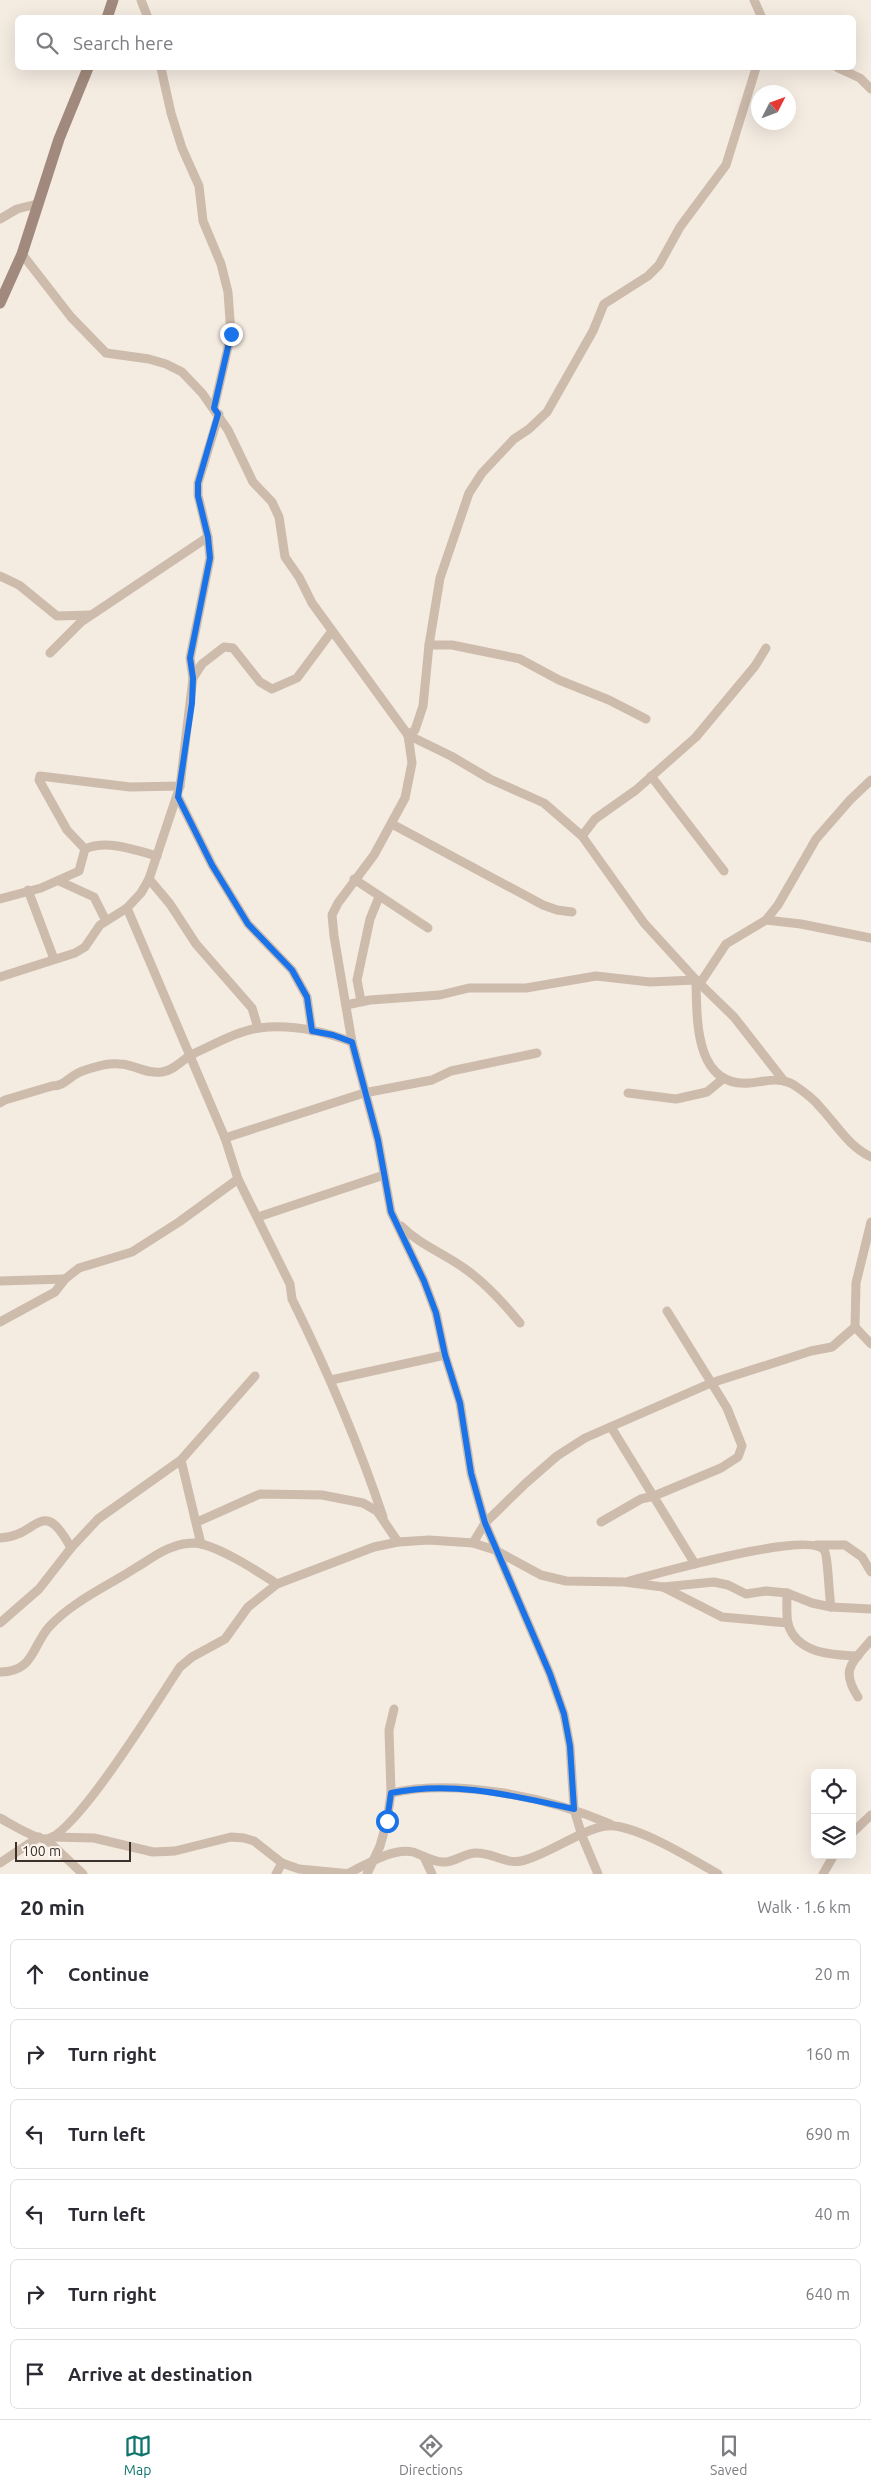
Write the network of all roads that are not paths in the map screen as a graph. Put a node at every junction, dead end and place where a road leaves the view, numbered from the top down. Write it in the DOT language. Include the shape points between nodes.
graph roads {
  1 [pos="113,0"];
  2 [pos="141,0"];
  3 [pos="754,0"];
  4 [pos="108,15"];
  5 [pos="147,15"];
  6 [pos="761,15"];
  7 [pos="87,70"];
  8 [pos="161,70"];
  9 [pos="755,70"];
  10 [pos="842,70"];
  11 [pos="871,89"];
  12 [pos="37,204"];
  13 [pos="0,219"];
  14 [pos="22,254"];
  15 [pos="0,303"];
  16 [pos="216,411"];
  17 [pos="208,537"];
  18 [pos="0,576"];
  19 [pos="91,616"];
  20 [pos="332,631"];
  21 [pos="429,645"];
  22 [pos="766,648"];
  23 [pos="50,653"];
  24 [pos="193,678"];
  25 [pos="646,719"];
  26 [pos="408,735"];
  27 [pos="651,776"];
  28 [pos="871,780"];
  29 [pos="180,786"];
  30 [pos="178,797"];
  31 [pos="392,824"];
  32 [pos="582,836"];
  33 [pos="85,849"];
  34 [pos="157,856"];
  35 [pos="724,871"];
  36 [pos="149,879"];
  37 [pos="354,879"];
  38 [pos="59,881"];
  39 [pos="28,890"];
  40 [pos="379,897"];
  41 [pos="0,899"];
  42 [pos="128,908"];
  43 [pos="572,912"];
  44 [pos="766,920"];
  45 [pos="106,921"];
  46 [pos="428,928"];
  47 [pos="871,938"];
  48 [pos="54,959"];
  49 [pos="0,977"];
  50 [pos="697,983"];
  51 [pos="361,1002"];
  52 [pos="346,1005"];
  53 [pos="258,1028"];
  54 [pos="312,1031"];
  55 [pos="352,1042"];
  56 [pos="538,1053"];
  57 [pos="191,1055"];
  58 [pos="724,1078"];
  59 [pos="784,1080"];
  60 [pos="628,1093"];
  61 [pos="364,1094"];
  62 [pos="0,1103"];
  63 [pos="225,1138"];
  64 [pos="871,1157"];
  65 [pos="384,1175"];
  66 [pos="238,1179"];
  67 [pos="258,1217"];
  68 [pos="397,1222"];
  69 [pos="871,1222"];
  70 [pos="65,1279"];
  71 [pos="0,1282"];
  72 [pos="667,1311"];
  73 [pos="0,1322"];
  74 [pos="520,1323"];
  75 [pos="855,1327"];
  76 [pos="871,1344"];
  77 [pos="445,1355"];
  78 [pos="255,1376"];
  79 [pos="331,1380"];
  80 [pos="711,1383"];
  81 [pos="612,1427"];
  82 [pos="182,1460"];
  83 [pos="654,1496"];
  84 [pos="383,1517"];
  85 [pos="197,1522"];
  86 [pos="601,1522"];
  87 [pos="485,1523"];
  88 [pos="0,1538"];
  89 [pos="398,1542"];
  90 [pos="472,1543"];
  91 [pos="201,1544"];
  92 [pos="817,1545"];
  93 [pos="71,1548"];
  94 [pos="495,1550"];
  95 [pos="694,1564"];
  96 [pos="871,1572"];
  97 [pos="624,1582"];
  98 [pos="277,1584"];
  99 [pos="663,1587"];
  100 [pos="787,1592"];
  101 [pos="831,1607"];
  102 [pos="871,1608"];
  103 [pos="0,1623"];
  104 [pos="788,1623"];
  105 [pos="871,1640"];
  106 [pos="858,1656"];
  107 [pos="0,1672"];
  108 [pos="858,1696"];
  109 [pos="394,1709"];
  110 [pos="391,1793"];
  111 [pos="574,1809"];
  112 [pos="871,1815"];
  113 [pos="0,1818"];
  114 [pos="614,1825"];
  115 [pos="856,1829"];
  116 [pos="582,1836"];
  117 [pos="46,1838"];
  118 [pos="425,1859"];
  119 [pos="832,1859"];
  120 [pos="372,1862"];
  121 [pos="0,1863"];
  122 [pos="282,1863"];
  123 [pos="83,1874"];
  124 [pos="276,1874"];
  125 [pos="350,1874"];
  126 [pos="367,1874"];
  127 [pos="432,1874"];
  128 [pos="598,1874"];
  129 [pos="718,1874"];
  130 [pos="823,1874"];
  1 -- 4 [label="street"];
  2 -- 5 [label="street"];
  3 -- 6 [label="street"];
  7 -- 12 [label="street"];
  8 -- 16 [label="street" via="182,148 199,186 203,221 221,264 228,292 231,334"];
  9 -- 21 [label="street" via="726,165 680,227 659,266 604,304 593,331 548,412 514,439 482,473 469,493 440,578"];
  10 -- 11 [label="street" via="860,78"];
  12 -- 13 [label="street" via="17,209"];
  12 -- 14 [label="street"];
  14 -- 15 [label="street"];
  14 -- 16 [label="street" via="100,348 113,355 150,358 182,372"];
  16 -- 17 [label="street" via="198,483"];
  16 -- 20 [label="street" via="253,482 272,502 279,517 284,557"];
  17 -- 19 [label="street"];
  17 -- 24 [label="street" via="210,558 190,658"];
  18 -- 19 [label="street" via="19,584 57,616"];
  19 -- 23 [label="street"];
  20 -- 24 [label="street" via="297,678 284,685 272,689 266,687 228,646 202,664"];
  20 -- 26 [label="street"];
  21 -- 25 [label="street" via="452,645 520,659"];
  21 -- 26 [label="street" via="423,706 415,730"];
  22 -- 27 [label="street" via="696,738"];
  24 -- 29 [label="street"];
  26 -- 31 [label="street" via="411,779"];
  26 -- 32 [label="street" via="490,779 544,803"];
  27 -- 32 [label="street" via="595,820"];
  27 -- 35 [label="street"];
  28 -- 44 [label="street" via="816,839"];
  29 -- 30 [label="street"];
  29 -- 33 [label="street" via="130,787 40,776 39,780 59,817"];
  30 -- 34 [label="street"];
  30 -- 54 [label="street" via="248,924 292,970 307,997"];
  31 -- 37 [label="street" via="374,855"];
  31 -- 43 [label="street" via="543,905"];
  32 -- 50 [label="street" via="644,923"];
  33 -- 34 [label="street" via="100,845"];
  33 -- 38 [label="street" via="79,871"];
  34 -- 36 [label="street"];
  36 -- 42 [label="street"];
  36 -- 53 [label="street" via="196,944 252,1008"];
  37 -- 40 [label="street"];
  37 -- 52 [label="street" via="332,915"];
  38 -- 39 [label="street"];
  38 -- 45 [label="street" via="94,897"];
  39 -- 41 [label="street"];
  39 -- 48 [label="street"];
  40 -- 46 [label="street"];
  40 -- 51 [label="street" via="370,919 357,980"];
  42 -- 45 [label="street"];
  42 -- 57 [label="street"];
  44 -- 47 [label="street"];
  44 -- 50 [label="street" via="726,944"];
  45 -- 48 [label="street" via="85,947"];
  48 -- 49 [label="street"];
  50 -- 51 [label="street" via="596,976 526,988 469,988 440,995"];
  50 -- 58 [label="street" via="702,1048 713,1070"];
  50 -- 59 [label="street" via="734,1017"];
  51 -- 52 [label="street"];
  52 -- 55 [label="street"];
  53 -- 54 [label="street"];
  53 -- 57 [label="street"];
  54 -- 55 [label="street"];
  55 -- 61 [label="street"];
  56 -- 61 [label="street"];
  57 -- 62 [label="street" via="175,1068 163,1072 148,1071 122,1062 101,1066 77,1073 58,1086"];
  57 -- 63 [label="street"];
  58 -- 59 [label="street" via="739,1083"];
  58 -- 60 [label="street" via="707,1092 676,1099"];
  59 -- 64 [label="street" via="819,1105 852,1145"];
  61 -- 63 [label="street"];
  61 -- 65 [label="street" via="378,1140"];
  63 -- 66 [label="street"];
  65 -- 67 [label="street"];
  65 -- 68 [label="street" via="391,1212"];
  66 -- 67 [label="street"];
  66 -- 70 [label="street" via="180,1222 132,1252 79,1268"];
  67 -- 79 [label="street"];
  68 -- 74 [label="street" via="415,1239 458,1264 485,1285"];
  68 -- 77 [label="street" via="436,1313"];
  69 -- 75 [label="street" via="856,1283"];
  70 -- 71 [label="street"];
  70 -- 73 [label="street" via="55,1292"];
  72 -- 80 [label="street"];
  75 -- 76 [label="street"];
  75 -- 80 [label="street" via="832,1347"];
  77 -- 79 [label="street"];
  77 -- 87 [label="street" via="460,1403 471,1473"];
  78 -- 82 [label="street"];
  79 -- 84 [label="street"];
  80 -- 81 [label="street"];
  80 -- 83 [label="street" via="736,1428 742,1446 738,1457 721,1468"];
  81 -- 83 [label="street"];
  81 -- 87 [label="street" via="585,1438 557,1456"];
  82 -- 85 [label="street"];
  82 -- 93 [label="street" via="110,1509"];
  83 -- 86 [label="street" via="641,1499"];
  83 -- 95 [label="street"];
  84 -- 85 [label="street" via="363,1503 346,1498 288,1493 260,1494"];
  84 -- 89 [label="street"];
  85 -- 91 [label="street"];
  87 -- 90 [label="street"];
  87 -- 94 [label="street"];
  88 -- 93 [label="street" via="10,1538 42,1521 49,1521 59,1527"];
  89 -- 90 [label="street"];
  89 -- 98 [label="street" via="374,1547"];
  90 -- 94 [label="street"];
  91 -- 98 [label="street" via="235,1559"];
  91 -- 107 [label="street" via="173,1547 82,1600 49,1627 31,1659 16,1669"];
  92 -- 95 [label="street" via="758,1550"];
  92 -- 96 [label="street" via="845,1545 862,1557"];
  92 -- 101 [label="street" via="828,1558"];
  93 -- 103 [label="street" via="39,1590"];
  94 -- 97 [label="street" via="541,1575 566,1581"];
  94 -- 111 [label="street" via="550,1674 564,1714 570,1746"];
  95 -- 97 [label="street"];
  97 -- 99 [label="street"];
  98 -- 117 [label="street" via="248,1607 225,1639 180,1667 110,1775 76,1815"];
  99 -- 100 [label="street" via="714,1582 746,1594"];
  99 -- 104 [label="street" via="722,1617"];
  100 -- 101 [label="street"];
  100 -- 104 [label="street"];
  101 -- 102 [label="street"];
  104 -- 106 [label="street" via="801,1641 819,1652"];
  105 -- 106 [label="street"];
  106 -- 108 [label="street" via="848,1674 848,1682"];
  109 -- 110 [label="street" via="389,1730"];
  110 -- 111 [label="street" via="442,1787 469,1789"];
  110 -- 120 [label="street" via="385,1834"];
  111 -- 114 [label="street"];
  111 -- 116 [label="street"];
  112 -- 115 [label="street"];
  113 -- 117 [label="street"];
  114 -- 116 [label="street" via="602,1826"];
  114 -- 129 [label="street" via="678,1851"];
  116 -- 118 [label="street" via="520,1862 506,1862 480,1853 444,1862"];
  116 -- 128 [label="street"];
  117 -- 121 [label="street"];
  117 -- 122 [label="street" via="94,1838 153,1852 175,1851 231,1837 244,1838 254,1841"];
  117 -- 123 [label="street"];
  118 -- 120 [label="street" via="408,1851"];
  118 -- 127 [label="street"];
  119 -- 130 [label="street"];
  120 -- 125 [label="street"];
  120 -- 126 [label="street"];
  122 -- 124 [label="street"];
  122 -- 125 [label="street" via="299,1870"];
}
